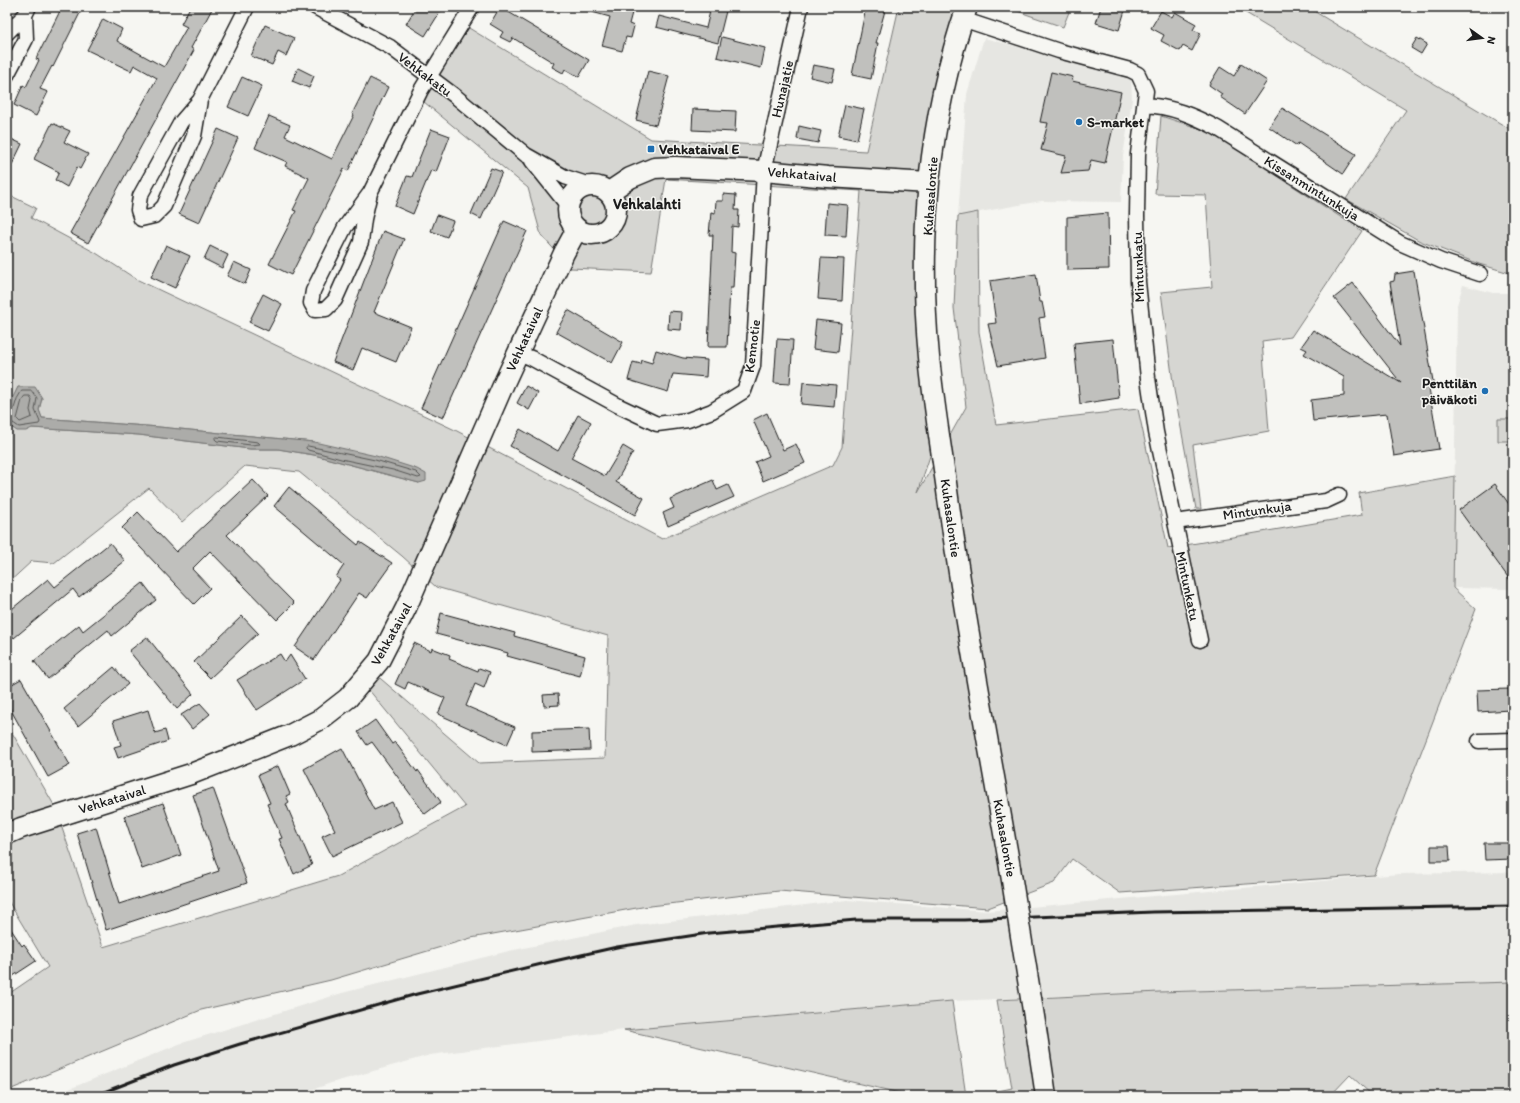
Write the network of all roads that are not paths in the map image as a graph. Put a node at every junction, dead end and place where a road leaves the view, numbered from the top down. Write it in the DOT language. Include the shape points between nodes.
graph roads {
  1 [pos="247,7"];
  2 [pos="315,7"];
  3 [pos="472,7"];
  4 [pos="801,7"];
  5 [pos="27,11"];
  6 [pos="965,13"];
  7 [pos="7,33"];
  8 [pos="7,75"];
  9 [pos="430,76"];
  10 [pos="200,100"];
  11 [pos="1144,105"];
  12 [pos="526,155"];
  13 [pos="764,171"];
  14 [pos="929,183"];
  15 [pos="590,185"];
  16 [pos="609,192"];
  17 [pos="370,193"];
  18 [pos="568,206"];
  19 [pos="578,229"];
  20 [pos="1480,274"];
  21 [pos="518,353"];
  22 [pos="1339,495"];
  23 [pos="1175,522"];
  24 [pos="1200,640"];
  25 [pos="1513,740"];
  26 [pos="1479,741"];
  27 [pos="7,834"];
  28 [pos="1046,1096"];
  1 -- 10 [label="street"];
  2 -- 9 [label="street, Vehkakatu" via="390,46"];
  3 -- 9 [label="street"];
  4 -- 13 [label="street, Hunajatie"];
  5 -- 7 [label="street"];
  5 -- 8 [label="street" via="26,39"];
  6 -- 11 [label="street, Mintunkatu" via="1059,51 1138,74 1146,91"];
  6 -- 14 [label="street, Kuhasalontie" via="940,105"];
  9 -- 12 [label="street, Vehkakatu"];
  9 -- 17 [label="street"];
  10 -- 10 [label="street" via="181,122 140,196 138,210 141,219 154,216 164,206 194,136"];
  11 -- 20 [label="street, Kissanmintunkuja" via="1156,105 1200,119 1400,243"];
  11 -- 23 [label="street, Mintunkatu" via="1138,161 1140,314 1156,432"];
  12 -- 15 [label="street, Vehkakatu" via="565,177"];
  12 -- 18 [label="street, Vehkakatu"];
  13 -- 14 [label="street, Vehkataival"];
  13 -- 16 [label="street, Vehkataival" via="654,168 630,178"];
  13 -- 21 [label="street, Kennotie" via="753,366 744,391 712,411 688,420 657,424"];
  14 -- 28 [label="street, Kuhasalontie, bridge" via="926,308 929,359 957,562"];
  15 -- 16 [label="street" via="600,186"];
  15 -- 18 [label="street" via="572,196"];
  16 -- 19 [label="street" via="615,199 617,208 616,217 611,225 595,234"];
  17 -- 17 [label="street" via="361,242 335,300 326,309 315,310 311,303 313,291 345,227"];
  18 -- 19 [label="street" via="568,214"];
  19 -- 21 [label="street, Vehkataival" via="564,253"];
  21 -- 27 [label="street, Vehkataival" via="406,608 379,661 348,698 320,719 290,735 191,774"];
  22 -- 23 [label="street, Mintunkuja" via="1326,501"];
  23 -- 24 [label="street, Mintunkatu"];
  25 -- 26 [label="street"];
}
